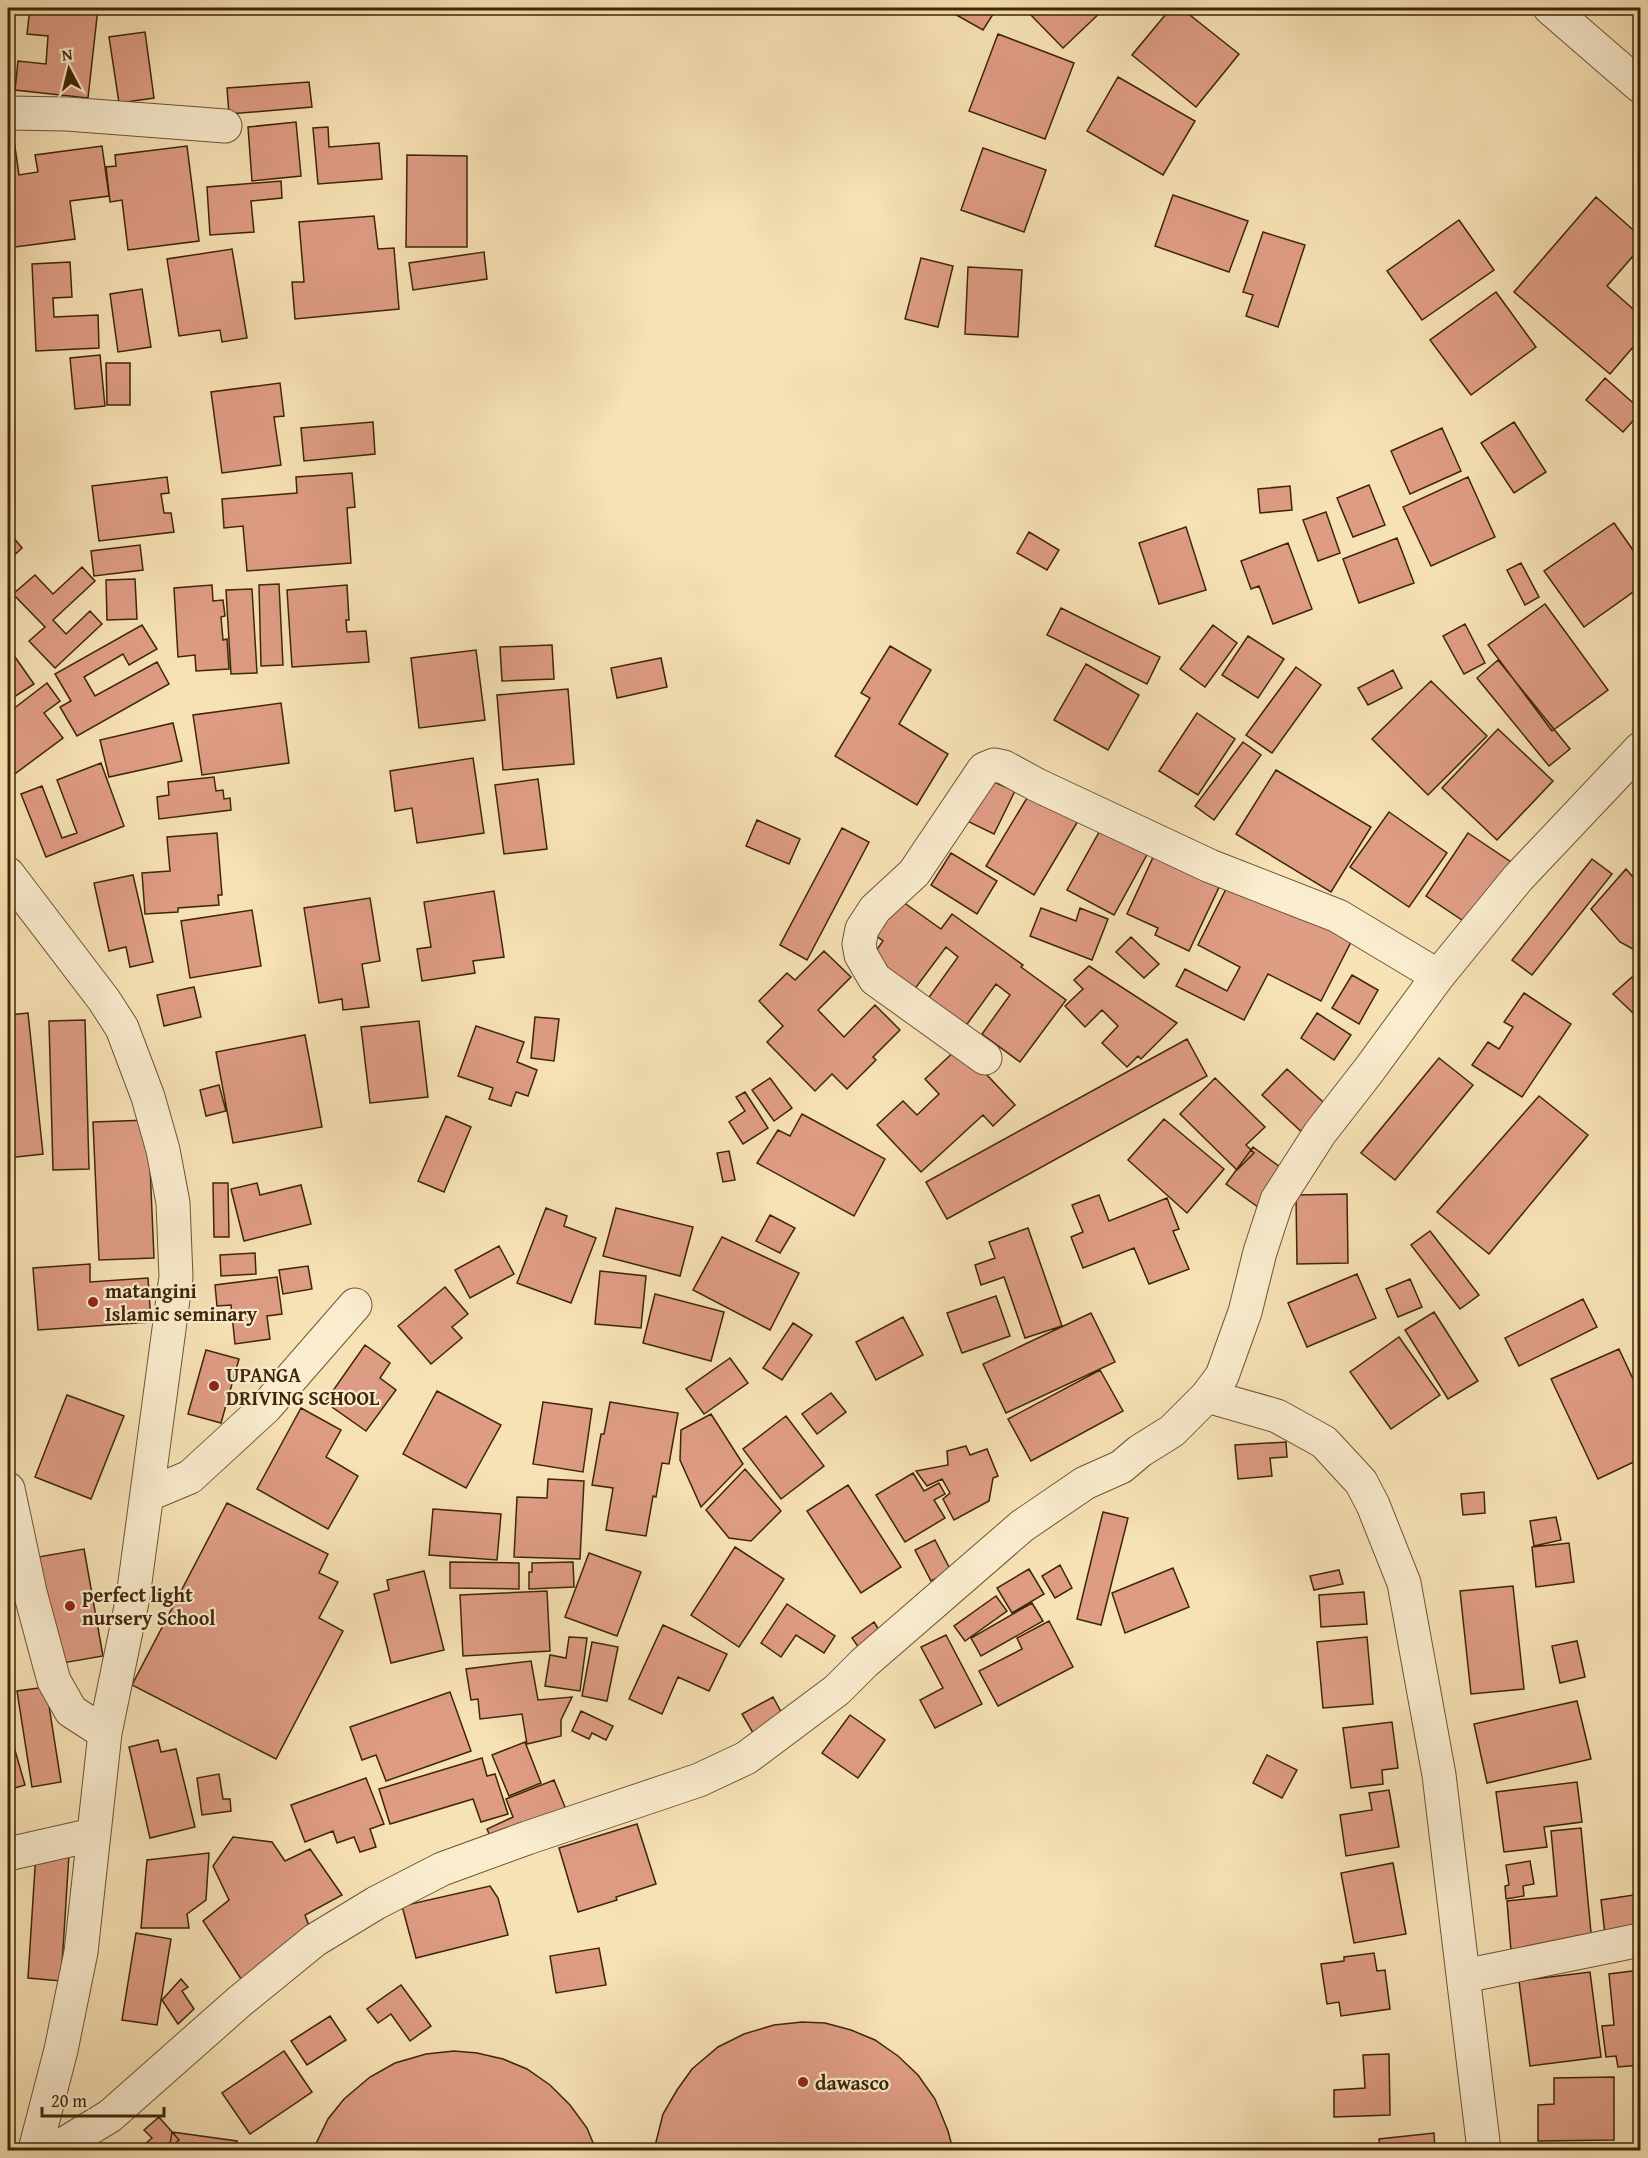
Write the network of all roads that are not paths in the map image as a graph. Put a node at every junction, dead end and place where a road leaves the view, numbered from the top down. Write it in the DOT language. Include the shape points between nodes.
graph roads {
  1 [pos="1550,8"];
  2 [pos="1641,86"];
  3 [pos="8,113"];
  4 [pos="225,126"];
  5 [pos="1641,749"];
  6 [pos="12,890"];
  7 [pos="1438,976"];
  8 [pos="985,1058"];
  9 [pos="355,1305"];
  10 [pos="1207,1396"];
  11 [pos="8,1489"];
  12 [pos="147,1495"];
  13 [pos="105,1733"];
  14 [pos="92,1834"];
  15 [pos="8,1854"];
  16 [pos="1641,1940"];
  17 [pos="1464,1976"];
  18 [pos="35,2151"];
  19 [pos="54,2151"];
  20 [pos="1485,2151"];
  1 -- 2 [label="street"];
  3 -- 4 [label="street"];
  5 -- 7 [label="street" via="1518,878"];
  6 -- 12 [label="street" via="104,1000 122,1028 163,1150 173,1203 176,1277"];
  7 -- 8 [label="street" via="1338,916 1210,866 994,765 984,769 914,873 875,909 862,928 859,944 874,979"];
  7 -- 10 [label="street" via="1320,1133 1277,1200 1233,1348 1222,1376"];
  9 -- 12 [label="street" via="266,1407 190,1477"];
  10 -- 17 [label="street" via="1277,1416 1324,1442 1361,1482 1373,1505 1404,1583 1439,1775"];
  10 -- 19 [label="street" via="1172,1431 1121,1467 1085,1483 1022,1526 837,1690 746,1758 699,1780 442,1869 376,1903 315,1940 110,2116"];
  11 -- 13 [label="street" via="54,1681 71,1711"];
  12 -- 13 [label="street" via="133,1597"];
  13 -- 14 [label="street"];
  14 -- 15 [label="street"];
  14 -- 18 [label="street" via="81,1952"];
  16 -- 17 [label="street"];
  17 -- 20 [label="street"];
}
